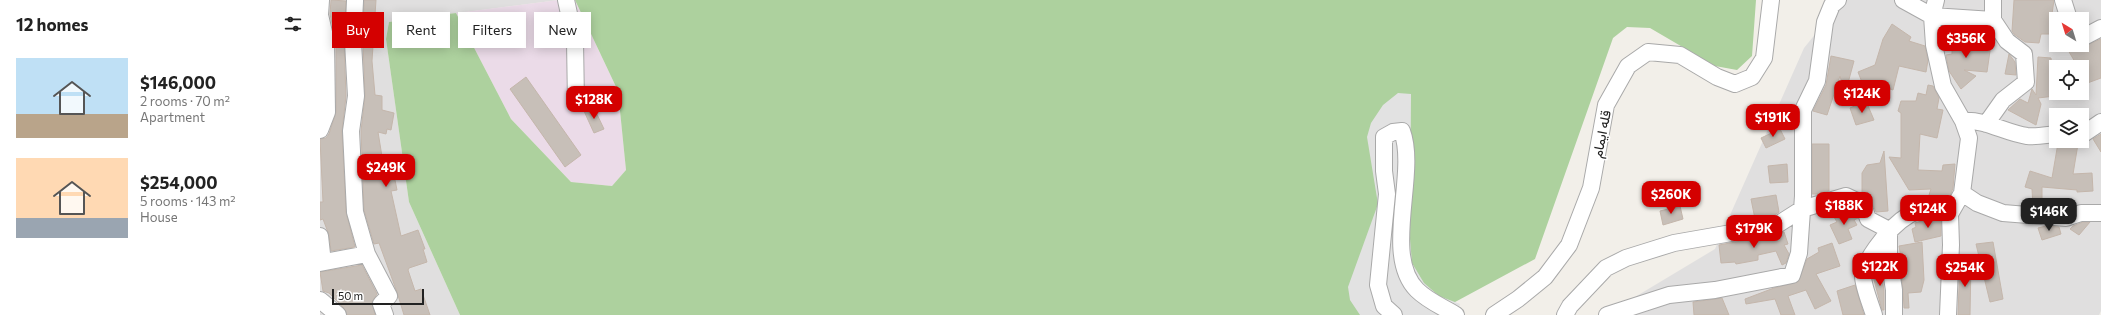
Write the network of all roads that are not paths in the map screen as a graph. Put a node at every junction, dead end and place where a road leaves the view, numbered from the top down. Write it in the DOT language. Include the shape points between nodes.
graph roads {
  1 [pos="321,0"];
  2 [pos="566,0"];
  3 [pos="1771,0"];
  4 [pos="1838,0"];
  5 [pos="1903,0"];
  6 [pos="1936,0"];
  7 [pos="1993,0"];
  8 [pos="2063,0"];
  9 [pos="355,1"];
  10 [pos="2067,12"];
  11 [pos="1932,16"];
  12 [pos="1993,20"];
  13 [pos="576,103"];
  14 [pos="1963,121"];
  15 [pos="2101,122"];
  16 [pos="1986,124"];
  17 [pos="320,130"];
  18 [pos="2089,130"];
  19 [pos="2049,135"];
  20 [pos="1958,199"];
  21 [pos="1802,209"];
  22 [pos="2101,213"];
  23 [pos="1889,230"];
  24 [pos="320,236"];
  25 [pos="368,254"];
  26 [pos="320,258"];
  27 [pos="320,263"];
  28 [pos="320,300"];
  29 [pos="338,315"];
  30 [pos="385,315"];
  31 [pos="1394,315"];
  32 [pos="1456,315"];
  33 [pos="1494,315"];
  34 [pos="1565,315"];
  35 [pos="1607,315"];
  36 [pos="1874,315"];
  37 [pos="1894,315"];
  38 [pos="1948,315"];
  1 -- 17 [label="street" via="320,15 326,41 327,112"];
  2 -- 13 [label="street" via="575,41"];
  3 -- 33 [label="street, قله ایمام" via="1764,58 1752,77 1735,84 1717,78 1680,55 1648,52 1628,66 1606,105 1590,188 1569,245 1545,277"];
  4 -- 21 [label="street" via="1832,5 1825,22 1817,81 1803,110"];
  5 -- 11 [label="street"];
  6 -- 11 [label="street"];
  7 -- 12 [label="street"];
  8 -- 10 [label="street"];
  9 -- 25 [label="street" via="353,42 356,96 351,131 355,212"];
  11 -- 12 [label="street"];
  11 -- 14 [label="street" via="1934,45 1943,86"];
  12 -- 16 [label="street" via="2007,42 2024,54 2026,82 2003,100"];
  14 -- 16 [label="street" via="1973,120"];
  14 -- 20 [label="street" via="1969,138"];
  15 -- 18 [label="street"];
  16 -- 19 [label="street" via="2026,136"];
  20 -- 22 [label="street" via="2003,213 2066,218 2081,213"];
  20 -- 23 [label="street" via="1912,212"];
  20 -- 38 [label="street" via="1950,214"];
  21 -- 23 [label="street" via="1846,196 1863,204 1868,219"];
  21 -- 34 [label="street" via="1777,225 1674,243 1626,258 1606,268 1570,306"];
  21 -- 35 [label="street" via="1800,253 1792,276 1715,290 1669,295"];
  23 -- 36 [label="street" via="1870,256 1863,276"];
  23 -- 37 [label="street"];
  24 -- 26 [label="street"];
  25 -- 27 [label="street"];
  25 -- 30 [label="street" via="389,296 381,304"];
  28 -- 29 [label="street"];
  31 -- 32 [label="street" via="1384,306 1378,285 1387,194 1382,149 1384,137 1402,131 1405,139 1406,164 1403,266 1416,289"];
}
